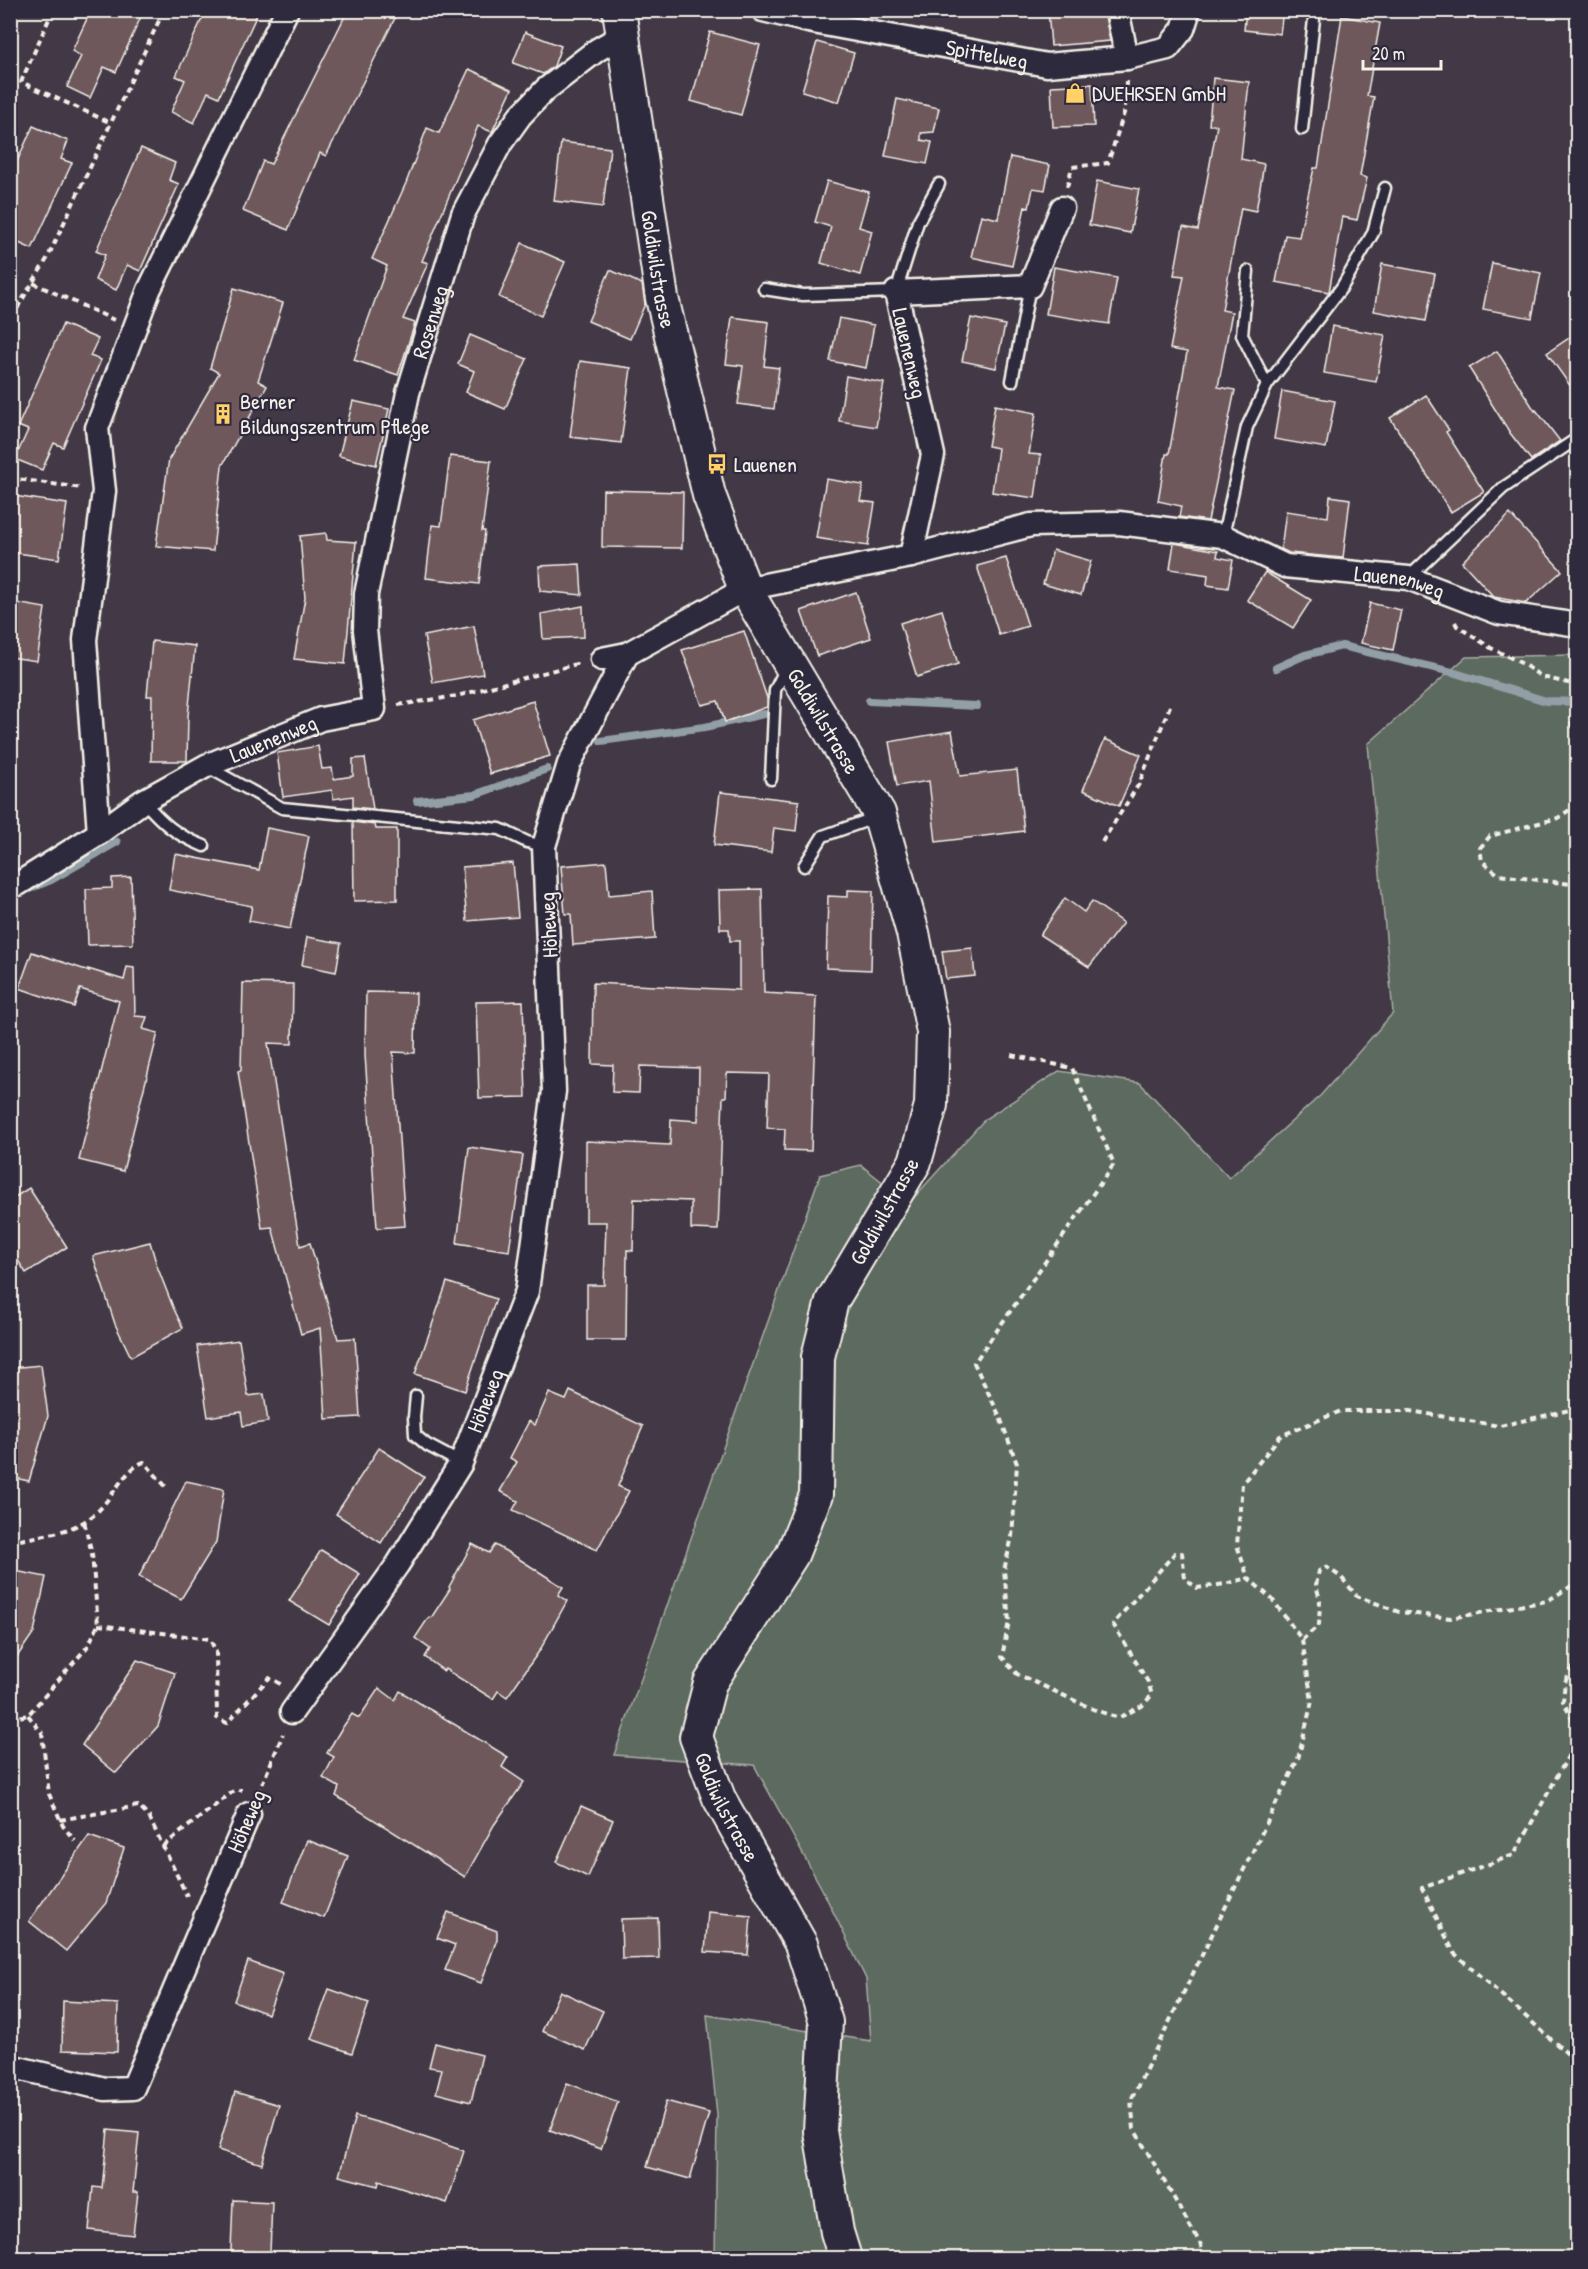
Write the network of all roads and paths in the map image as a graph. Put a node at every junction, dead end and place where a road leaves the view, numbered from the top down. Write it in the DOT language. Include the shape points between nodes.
graph roads {
  1 [pos="53,10"];
  2 [pos="164,10"];
  3 [pos="287,10"];
  4 [pos="763,10"];
  5 [pos="1117,10"];
  6 [pos="1189,10"];
  7 [pos="1315,10"];
  8 [pos="621,23"];
  9 [pos="1126,58"];
  10 [pos="111,123"];
  11 [pos="1302,129"];
  12 [pos="939,184"];
  13 [pos="1385,188"];
  14 [pos="1062,208"];
  15 [pos="1248,271"];
  16 [pos="33,283"];
  17 [pos="1030,286"];
  18 [pos="764,290"];
  19 [pos="896,292"];
  20 [pos="10,301"];
  21 [pos="19,305"];
  22 [pos="10,328"];
  23 [pos="134,329"];
  24 [pos="1012,381"];
  25 [pos="1267,385"];
  26 [pos="1578,438"];
  27 [pos="10,478"];
  28 [pos="104,491"];
  29 [pos="1223,536"];
  30 [pos="910,556"];
  31 [pos="1408,578"];
  32 [pos="746,589"];
  33 [pos="1440,590"];
  34 [pos="1578,625"];
  35 [pos="627,654"];
  36 [pos="602,660"];
  37 [pos="789,662"];
  38 [pos="566,665"];
  39 [pos="1577,685"];
  40 [pos="1170,706"];
  41 [pos="375,709"];
  42 [pos="1578,726"];
  43 [pos="206,766"];
  44 [pos="771,779"];
  45 [pos="143,801"];
  46 [pos="1578,804"];
  47 [pos="879,816"];
  48 [pos="99,833"];
  49 [pos="1102,842"];
  50 [pos="204,846"];
  51 [pos="544,846"];
  52 [pos="804,866"];
  53 [pos="1578,885"];
  54 [pos="10,886"];
  55 [pos="1011,1055"];
  56 [pos="416,1396"];
  57 [pos="1578,1408"];
  58 [pos="461,1463"];
  59 [pos="168,1490"];
  60 [pos="84,1521"];
  61 [pos="10,1542"];
  62 [pos="1248,1578"];
  63 [pos="1578,1582"];
  64 [pos="98,1625"];
  65 [pos="1302,1640"];
  66 [pos="1578,1659"];
  67 [pos="269,1677"];
  68 [pos="292,1712"];
  69 [pos="28,1715"];
  70 [pos="10,1719"];
  71 [pos="259,1792"];
  72 [pos="249,1814"];
  73 [pos="60,1820"];
  74 [pos="75,1841"];
  75 [pos="163,1846"];
  76 [pos="202,1926"];
  77 [pos="1578,2063"];
  78 [pos="10,2066"];
  79 [pos="845,2259"];
  80 [pos="1205,2259"];
  1 -- 10 [label="path" via="21,82"];
  2 -- 10 [label="path"];
  3 -- 23 [label="street" via="149,290"];
  4 -- 9 [label="street, Spittelweg" via="1047,65"];
  5 -- 9 [label="street"];
  6 -- 9 [label="street, Spittelweg" via="1183,29 1168,48"];
  7 -- 11 [label="lane"];
  8 -- 32 [label="street, Goldiwilstrasse" via="662,298 709,495"];
  8 -- 41 [label="street, Rosenweg" via="597,50 520,116 500,144 463,214 408,393 366,594 365,630"];
  9 -- 14 [label="path" via="1125,110 1108,163 1072,167"];
  10 -- 16 [label="path"];
  12 -- 19 [label="lane" via="918,222"];
  13 -- 25 [label="lane" via="1373,233 1342,287"];
  14 -- 17 [label="street"];
  15 -- 25 [label="lane" via="1242,335"];
  16 -- 21 [label="path"];
  16 -- 23 [label="path"];
  17 -- 19 [label="street, Lauenenweg"];
  17 -- 24 [label="lane"];
  18 -- 19 [label="lane" via="804,295"];
  19 -- 30 [label="street, Lauenenweg" via="933,455"];
  20 -- 21 [label="path"];
  21 -- 22 [label="path"];
  23 -- 28 [label="street" via="97,428"];
  25 -- 29 [label="lane" via="1247,427"];
  26 -- 31 [label="lane" via="1503,488"];
  27 -- 28 [label="path"];
  28 -- 48 [label="street" via="85,640"];
  29 -- 30 [label="street, Lauenenweg" via="1119,523 1031,525"];
  29 -- 31 [label="street, Lauenenweg" via="1285,566"];
  30 -- 32 [label="street, Lauenenweg"];
  31 -- 33 [label="street, Lauenenweg"];
  32 -- 35 [label="street, Lauenenweg"];
  32 -- 37 [label="street, Goldiwilstrasse"];
  33 -- 34 [label="street, Lauenenweg" via="1499,613"];
  33 -- 39 [label="path" via="1457,626 1542,677"];
  35 -- 36 [label="street, Lauenenweg"];
  35 -- 51 [label="street, Höheweg" via="569,764"];
  37 -- 44 [label="lane" via="775,690"];
  37 -- 47 [label="street, Goldiwilstrasse"];
  38 -- 41 [label="path" via="458,696"];
  39 -- 42 [label="path" via="1576,711 1570,720 1573,727"];
  40 -- 49 [label="path" via="1139,784"];
  41 -- 43 [label="street, Lauenenweg" via="321,719"];
  43 -- 45 [label="street, Lauenenweg"];
  43 -- 51 [label="lane" via="282,808 500,829"];
  45 -- 48 [label="street, Lauenenweg"];
  45 -- 50 [label="lane" via="179,836"];
  46 -- 53 [label="path" via="1558,818 1490,836 1480,848 1482,861 1499,875"];
  47 -- 52 [label="lane" via="823,836"];
  47 -- 79 [label="street, Goldiwilstrasse" via="913,933 933,1032 931,1105 915,1162 832,1301 818,1357 816,1495 792,1555 710,1683 696,1737 719,1798 801,1944 826,2022 820,2131"];
  48 -- 54 [label="street, Lauenenweg"];
  51 -- 58 [label="street, Höheweg" via="554,1091 527,1291"];
  55 -- 62 [label="path" via="1072,1068 1114,1164 974,1363 1017,1464 1012,1537 1004,1570 1009,1621 1002,1657 1017,1674 1118,1718 1142,1706 1152,1695 1113,1624 1175,1553 1182,1553 1185,1579 1197,1588"];
  56 -- 58 [label="lane" via="415,1435"];
  57 -- 62 [label="path" via="1500,1426 1410,1411 1341,1411 1280,1436 1242,1484 1237,1545"];
  58 -- 68 [label="street, Höheweg" via="398,1564"];
  59 -- 60 [label="path" via="144,1462 136,1465 113,1495"];
  60 -- 61 [label="path" via="70,1529"];
  60 -- 64 [label="path" via="92,1554"];
  62 -- 65 [label="path" via="1272,1599"];
  63 -- 65 [label="path" via="1547,1601 1451,1618 1399,1612 1357,1596 1326,1567 1319,1571 1316,1585 1319,1625"];
  64 -- 67 [label="path" via="210,1639 216,1652 217,1718 227,1723"];
  64 -- 69 [label="path" via="88,1646"];
  65 -- 80 [label="path" via="1312,1701 1298,1759 1131,2100 1134,2129 1200,2242"];
  66 -- 77 [label="path" via="1565,1682 1563,1701 1577,1740 1514,1855 1422,1888 1454,1953"];
  68 -- 71 [label="path, Höheweg"];
  69 -- 70 [label="path"];
  69 -- 73 [label="path" via="42,1733 50,1794"];
  71 -- 72 [label="path, Höheweg"];
  71 -- 75 [label="path" via="235,1790"];
  72 -- 76 [label="street, Höheweg"];
  73 -- 74 [label="path"];
  73 -- 75 [label="path" via="138,1806 149,1817"];
  75 -- 76 [label="path"];
  76 -- 78 [label="street, Höheweg" via="133,2088 105,2089"];
}
